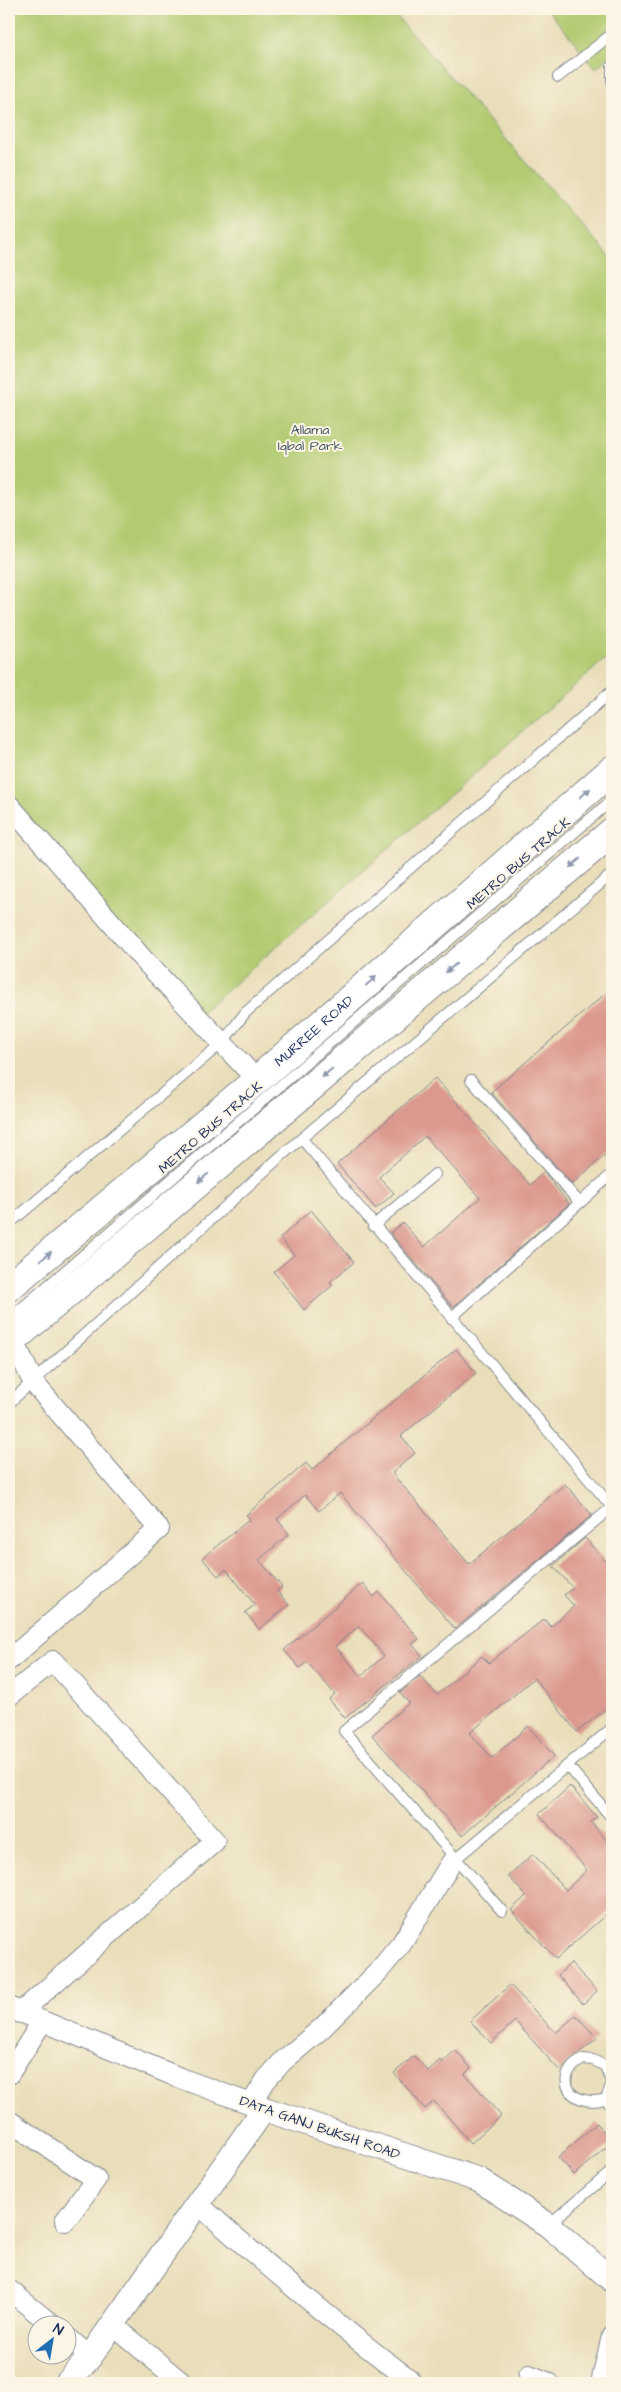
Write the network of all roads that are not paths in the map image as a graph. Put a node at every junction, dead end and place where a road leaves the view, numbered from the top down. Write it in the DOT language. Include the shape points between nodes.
graph roads {
  1 [pos="612,34"];
  2 [pos="612,66"];
  3 [pos="558,77"];
  4 [pos="612,81"];
  5 [pos="612,690"];
  6 [pos="612,770"];
  7 [pos="612,800"];
  8 [pos="9,805"];
  9 [pos="612,832"];
  10 [pos="612,874"];
  11 [pos="222,1043"];
  12 [pos="257,1080"];
  13 [pos="471,1080"];
  14 [pos="302,1139"];
  15 [pos="435,1174"];
  16 [pos="612,1174"];
  17 [pos="580,1203"];
  18 [pos="9,1224"];
  19 [pos="373,1226"];
  20 [pos="9,1287"];
  21 [pos="451,1318"];
  22 [pos="10,1333"];
  23 [pos="33,1382"];
  24 [pos="9,1404"];
  25 [pos="612,1507"];
  26 [pos="9,1660"];
  27 [pos="9,1696"];
  28 [pos="612,1728"];
  29 [pos="568,1766"];
  30 [pos="612,1818"];
  31 [pos="454,1860"];
  32 [pos="502,1911"];
  33 [pos="14,2010"];
  34 [pos="42,2022"];
  35 [pos="9,2074"];
  36 [pos="609,2103"];
  37 [pos="258,2107"];
  38 [pos="9,2121"];
  39 [pos="612,2171"];
  40 [pos="198,2204"];
  41 [pos="65,2221"];
  42 [pos="548,2225"];
  43 [pos="612,2280"];
  44 [pos="9,2290"];
  45 [pos="39,2314"];
  46 [pos="113,2325"];
  47 [pos="612,2336"];
  48 [pos="78,2347"];
  49 [pos="90,2357"];
  50 [pos="529,2375"];
  51 [pos="409,2379"];
  52 [pos="67,2383"];
  53 [pos="182,2383"];
  54 [pos="549,2383"];
  55 [pos="601,2383"];
  1 -- 3 [label="lane"];
  2 -- 4 [label="lane"];
  5 -- 11 [label="lane" via="245,1013"];
  12 -- 6 [label="main road, MURREE ROAD, one-way"];
  7 -- 22 [label="lane, METRO BUS TRACK"];
  8 -- 11 [label="street" via="142,958"];
  9 -- 22 [label="main road, one-way"];
  10 -- 14 [label="lane"];
  11 -- 12 [label="street"];
  11 -- 18 [label="lane"];
  20 -- 12 [label="main road, MURREE ROAD, one-way"];
  13 -- 17 [label="lane"];
  14 -- 19 [label="lane"];
  14 -- 23 [label="lane"];
  15 -- 19 [label="lane"];
  16 -- 17 [label="lane"];
  17 -- 21 [label="lane"];
  19 -- 21 [label="lane"];
  21 -- 25 [label="lane"];
  22 -- 23 [label="street"];
  23 -- 24 [label="lane"];
  23 -- 26 [label="street" via="159,1529"];
  25 -- 31 [label="lane" via="344,1731"];
  27 -- 33 [label="street" via="53,1661 216,1841"];
  28 -- 29 [label="lane"];
  29 -- 30 [label="lane"];
  29 -- 31 [label="lane"];
  31 -- 32 [label="lane"];
  31 -- 37 [label="street" via="402,1943 377,1973 266,2080"];
  33 -- 34 [label="street, DATA GANJ BUKSH ROAD"];
  34 -- 35 [label="street"];
  34 -- 37 [label="street, DATA GANJ BUKSH ROAD"];
  36 -- 36 [label="lane" via="612,2083 605,2066 593,2060 575,2064 566,2082 571,2094 583,2101"];
  37 -- 40 [label="street"];
  37 -- 42 [label="street, DATA GANJ BUKSH ROAD" via="480,2180"];
  38 -- 41 [label="street" via="96,2179"];
  39 -- 42 [label="lane"];
  40 -- 46 [label="street"];
  40 -- 51 [label="street" via="292,2288"];
  42 -- 43 [label="street, DATA GANJ BUKSH ROAD"];
  44 -- 45 [label="street"];
  46 -- 49 [label="street"];
  46 -- 53 [label="street"];
  47 -- 55 [label="street"];
  48 -- 49 [label="street"];
  49 -- 52 [label="street"];
  50 -- 54 [label="street"];
}
